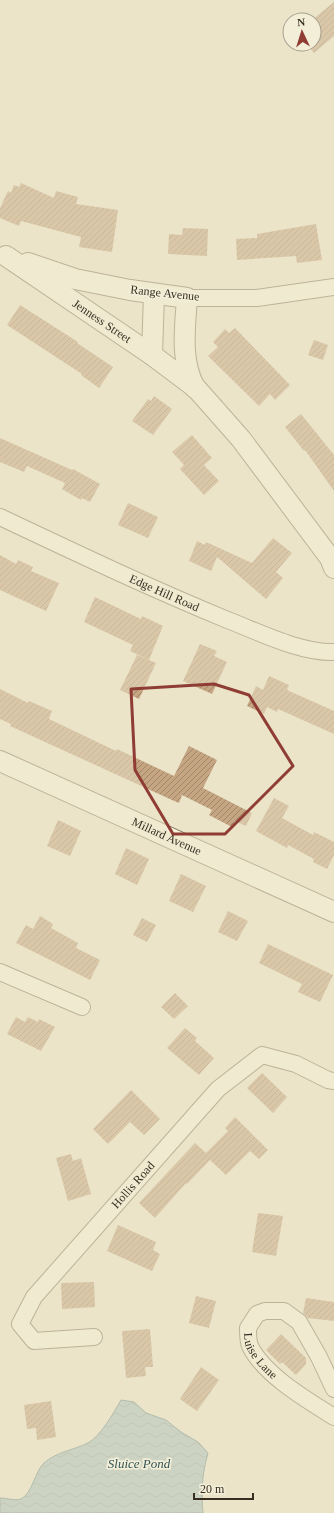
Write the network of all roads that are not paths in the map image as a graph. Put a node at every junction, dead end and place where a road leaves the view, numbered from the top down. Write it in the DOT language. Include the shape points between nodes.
graph roads {
  1 [pos="3,254"];
  2 [pos="334,287"];
  3 [pos="154,294"];
  4 [pos="187,298"];
  5 [pos="152,355"];
  6 [pos="196,388"];
  7 [pos="0,517"];
  8 [pos="334,568"];
  9 [pos="334,652"];
  10 [pos="0,761"];
  11 [pos="334,912"];
  12 [pos="0,972"];
  13 [pos="82,1006"];
  14 [pos="334,1081"];
  15 [pos="94,1337"];
  16 [pos="334,1388"];
  17 [pos="334,1417"];
  1 -- 3 [label="street, Range Avenue" via="75,279"];
  1 -- 5 [label="street, Jenness Street"];
  2 -- 4 [label="street, Range Avenue" via="257,298"];
  3 -- 4 [label="street, Range Avenue"];
  3 -- 5 [label="street"];
  4 -- 6 [label="street, Jenness Street" via="184,354 190,378"];
  5 -- 6 [label="street, Jenness Street"];
  6 -- 8 [label="street, Jenness Street" via="241,439 330,558"];
  7 -- 9 [label="street, Edge Hill Road" via="164,594 269,637 322,652"];
  10 -- 11 [label="street, Millard Avenue"];
  12 -- 13 [label="street"];
  14 -- 15 [label="street, Hollis Road" via="296,1064 262,1055 218,1089 34,1297 20,1324 34,1341"];
  16 -- 17 [label="street, Luise Lane" via="299,1322 284,1311 265,1311 257,1314 248,1328 250,1345 259,1360 282,1383"];
}
